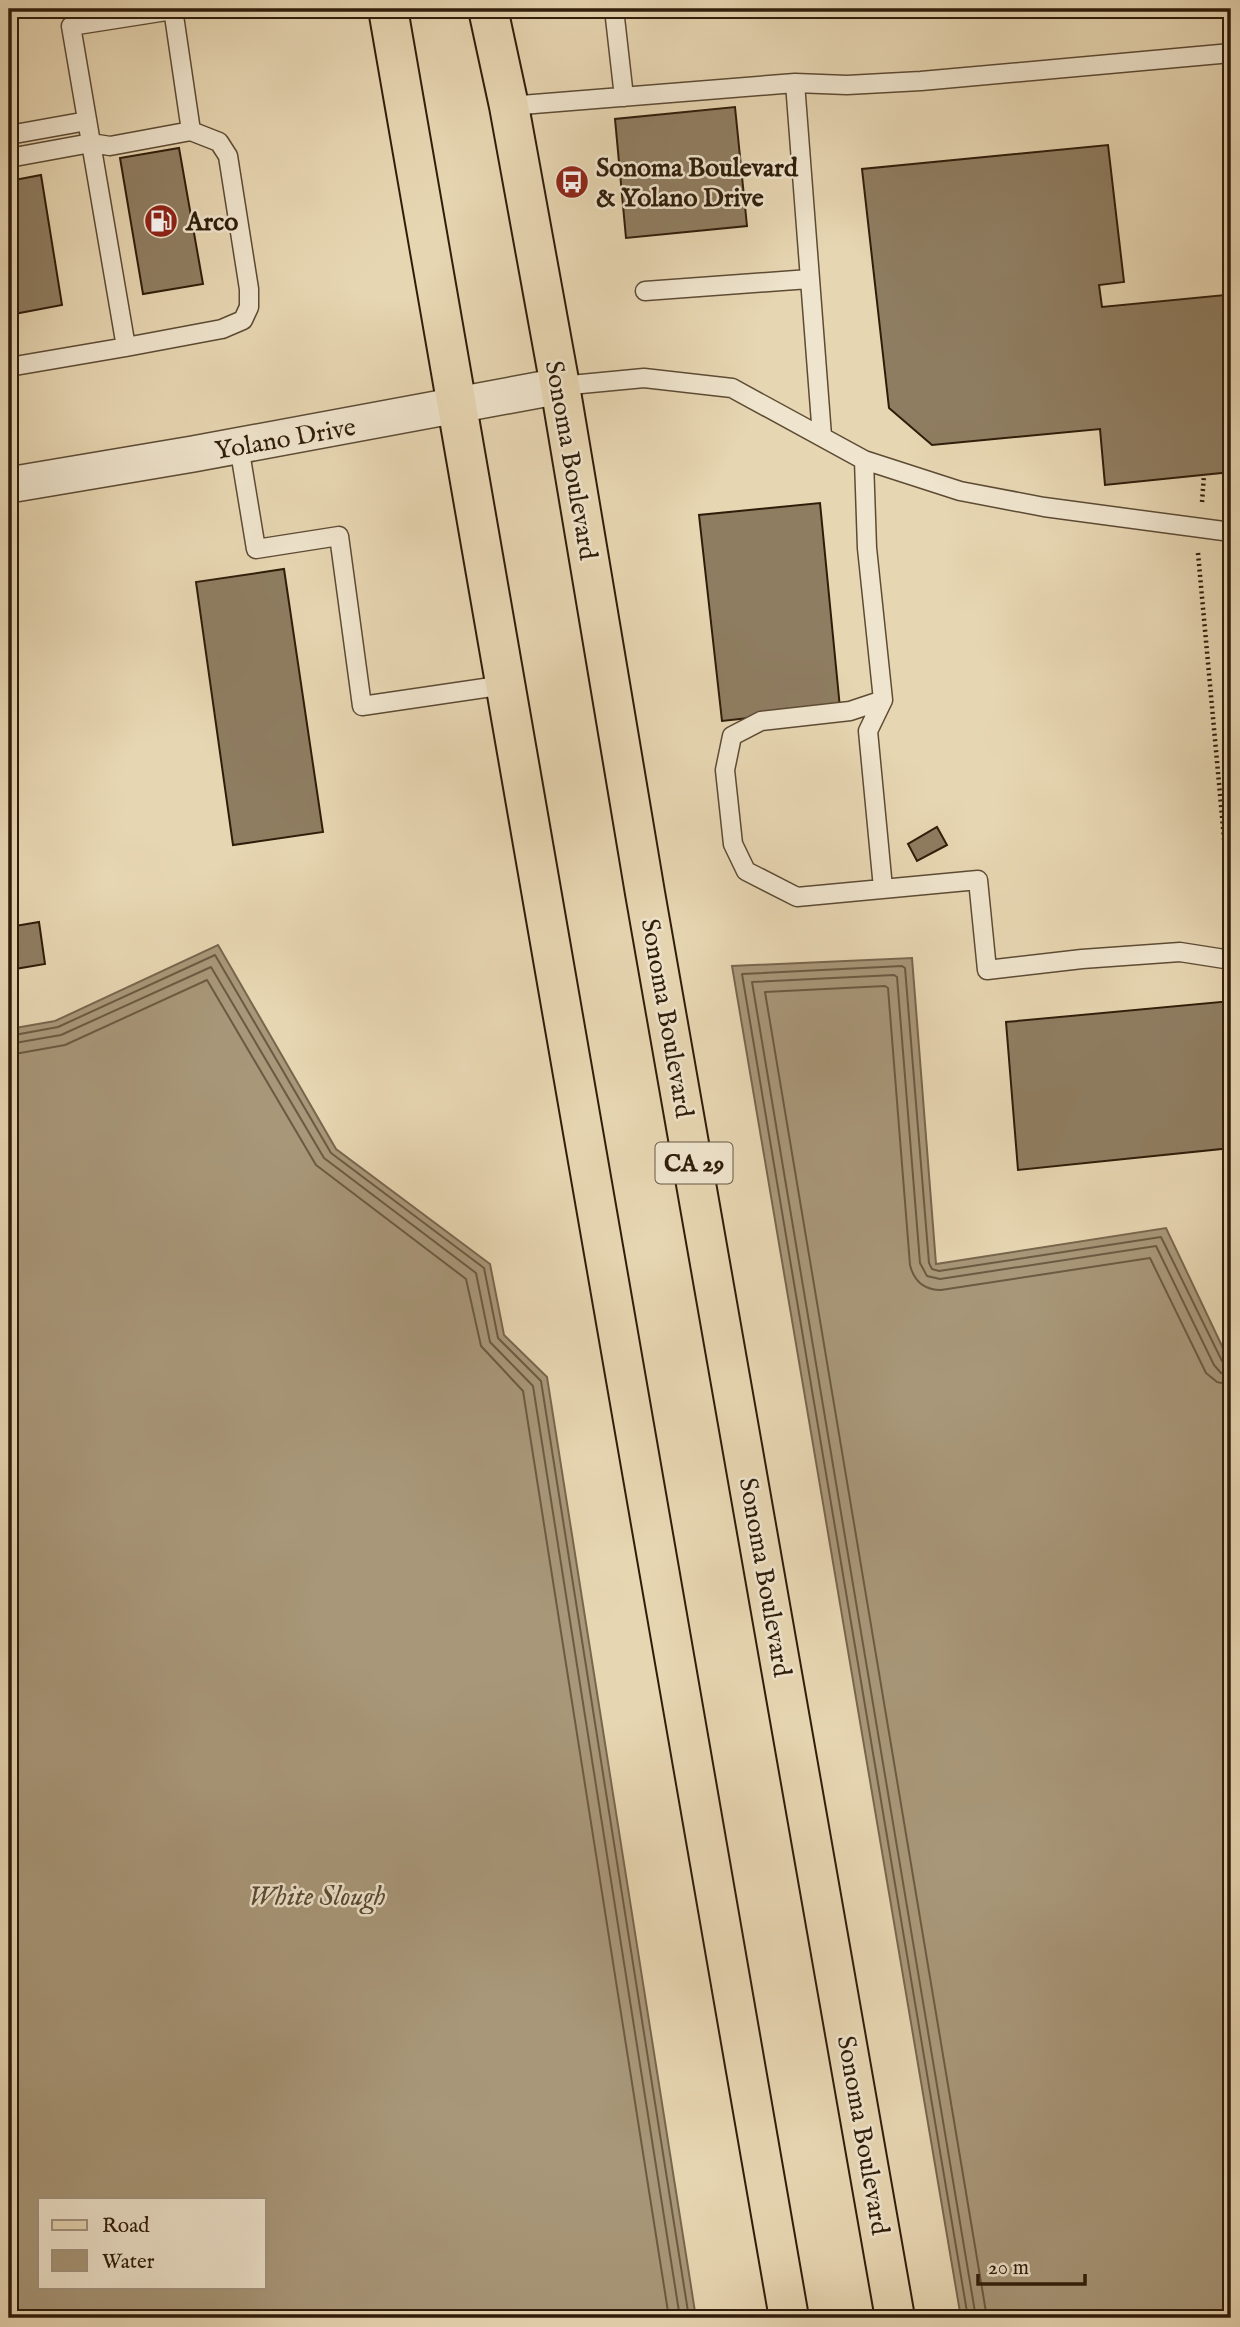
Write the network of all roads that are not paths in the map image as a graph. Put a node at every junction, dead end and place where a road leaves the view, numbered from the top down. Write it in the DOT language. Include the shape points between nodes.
graph roads {
  1 [pos="387,9"];
  2 [pos="488,9"];
  3 [pos="614,9"];
  4 [pos="173,10"];
  5 [pos="101,15"];
  6 [pos="1231,53"];
  7 [pos="794,83"];
  8 [pos="624,97"];
  9 [pos="509,106"];
  10 [pos="87,121"];
  11 [pos="191,131"];
  12 [pos="9,135"];
  13 [pos="91,143"];
  14 [pos="9,158"];
  15 [pos="809,279"];
  16 [pos="645,291"];
  17 [pos="126,347"];
  18 [pos="9,368"];
  19 [pos="560,386"];
  20 [pos="457,406"];
  21 [pos="822,436"];
  22 [pos="239,446"];
  23 [pos="864,460"];
  24 [pos="9,485"];
  25 [pos="1231,532"];
  26 [pos="505,685"];
  27 [pos="883,700"];
  28 [pos="883,888"];
  29 [pos="1231,960"];
  30 [pos="789,2318"];
  31 [pos="895,2318"];
  1 -- 20 [label="main road"];
  2 -- 9 [label="main road, Sonoma Boulevard / CA 29"];
  3 -- 8 [label="lane"];
  4 -- 5 [label="lane"];
  4 -- 11 [label="lane"];
  5 -- 10 [label="lane" via="71,26"];
  6 -- 7 [label="lane" via="920,81"];
  7 -- 8 [label="lane"];
  7 -- 15 [label="lane"];
  8 -- 9 [label="lane"];
  9 -- 19 [label="main road, Sonoma Boulevard / CA 29"];
  10 -- 12 [label="lane"];
  10 -- 13 [label="lane"];
  11 -- 13 [label="lane" via="110,146"];
  11 -- 17 [label="lane" via="219,142 228,156 249,307 243,320 222,329"];
  13 -- 14 [label="lane"];
  13 -- 17 [label="lane"];
  15 -- 16 [label="lane"];
  15 -- 21 [label="lane"];
  17 -- 18 [label="lane"];
  19 -- 20 [label="street, Yolano Drive"];
  19 -- 21 [label="lane" via="644,378 732,388"];
  19 -- 31 [label="main road, Sonoma Boulevard / CA 29"];
  20 -- 22 [label="street, Yolano Drive"];
  20 -- 26 [label="main road"];
  21 -- 23 [label="lane"];
  22 -- 24 [label="street, Yolano Drive"];
  22 -- 26 [label="lane" via="256,549 339,536 362,706"];
  23 -- 25 [label="lane" via="960,491"];
  23 -- 27 [label="lane" via="867,548"];
  26 -- 30 [label="main road"];
  27 -- 28 [label="lane" via="868,731"];
  27 -- 28 [label="lane" via="850,712 761,721 732,736 725,770 733,844 746,871 797,897"];
  28 -- 29 [label="lane" via="978,880 987,970 1180,952"];
}
